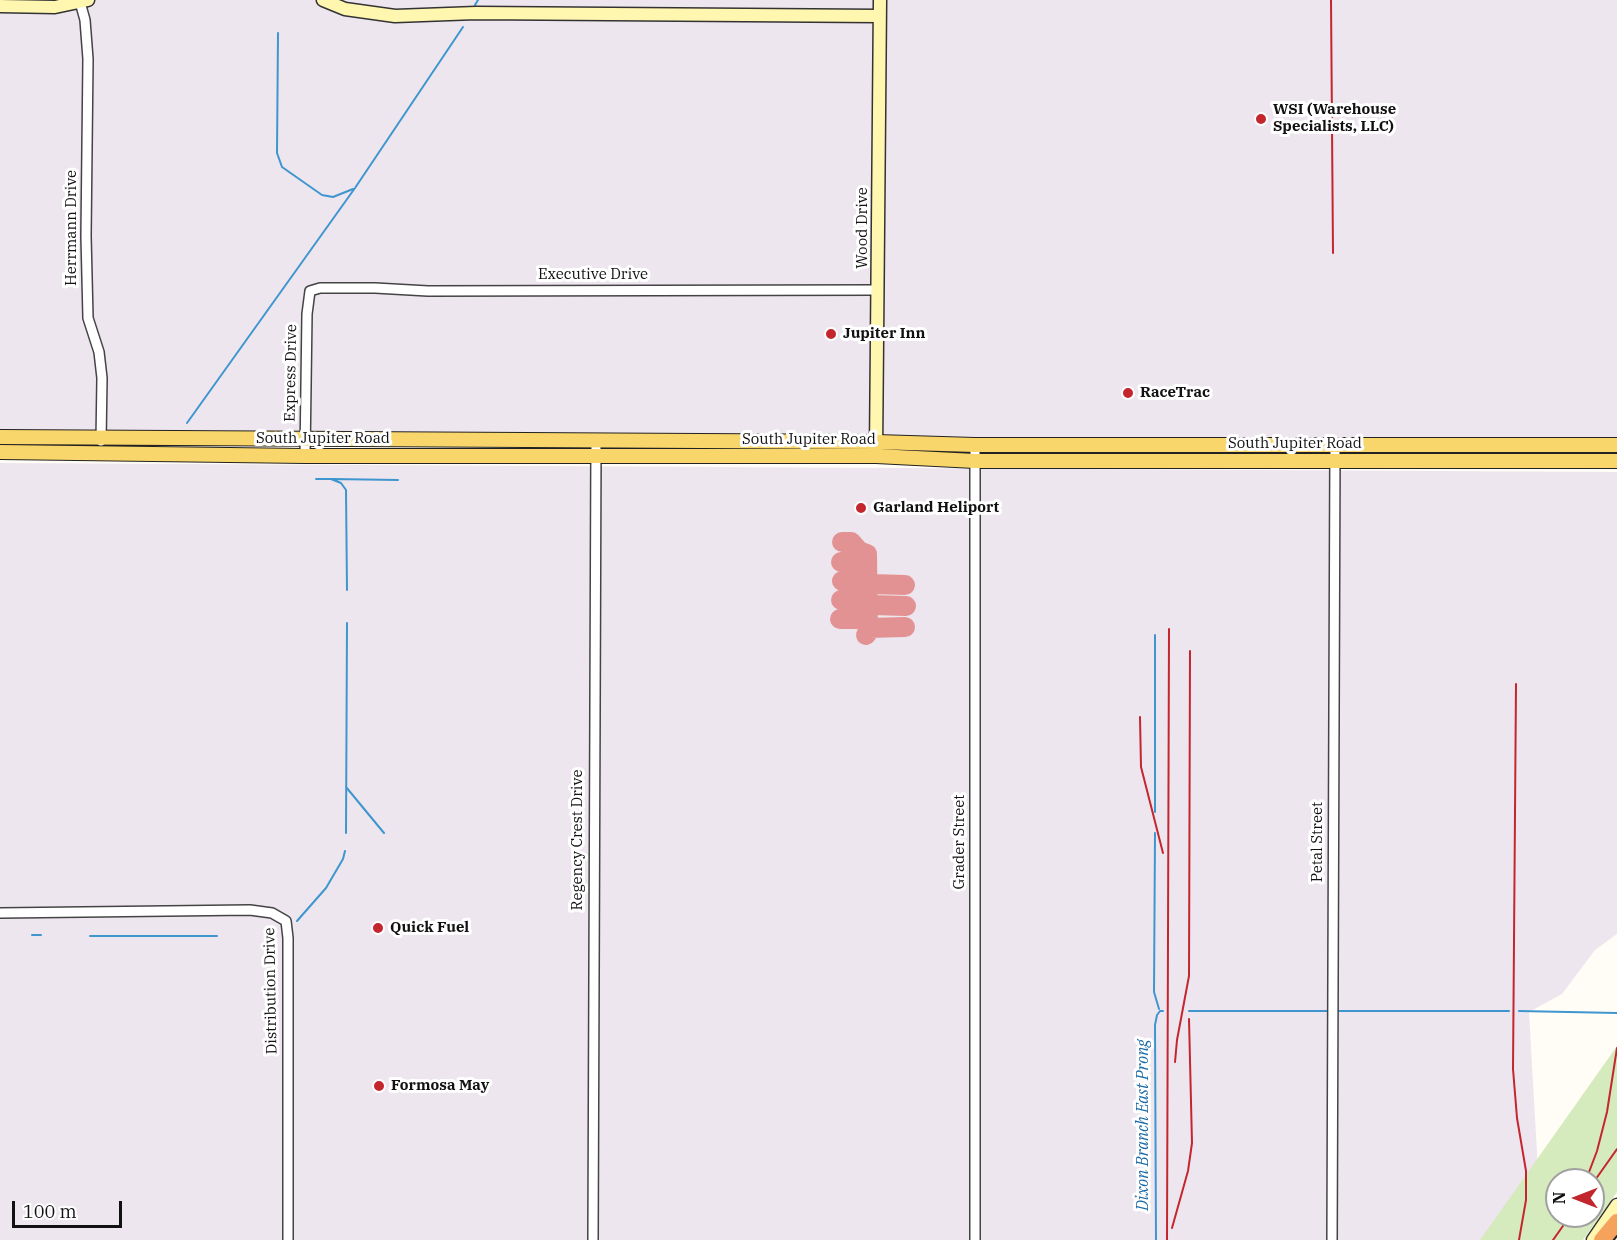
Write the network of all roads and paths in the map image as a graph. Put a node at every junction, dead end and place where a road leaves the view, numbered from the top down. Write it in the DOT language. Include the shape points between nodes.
graph roads {
  1 [pos="323,0"];
  2 [pos="880,0"];
  3 [pos="84,1"];
  4 [pos="0,6"];
  5 [pos="879,16"];
  6 [pos="877,290"];
  7 [pos="310,291"];
  8 [pos="0,438"];
  9 [pos="101,438"];
  10 [pos="305,440"];
  11 [pos="417,440"];
  12 [pos="596,441"];
  13 [pos="876,442"];
  14 [pos="1335,444"];
  15 [pos="1445,444"];
  16 [pos="975,445"];
  17 [pos="1531,445"];
  18 [pos="1617,445"];
  19 [pos="0,452"];
  20 [pos="101,453"];
  21 [pos="305,456"];
  22 [pos="417,456"];
  23 [pos="596,456"];
  24 [pos="876,456"];
  25 [pos="1530,460"];
  26 [pos="975,461"];
  27 [pos="1335,461"];
  28 [pos="1446,461"];
  29 [pos="1617,461"];
  30 [pos="0,913"];
  31 [pos="1617,1205"];
  32 [pos="1617,1222"];
  33 [pos="288,1240"];
  34 [pos="593,1240"];
  35 [pos="975,1240"];
  36 [pos="1332,1240"];
  37 [pos="1593,1240"];
  38 [pos="1602,1240"];
  1 -- 5 [label="street" via="345,9 395,16"];
  2 -- 5 [label="street, Wood Drive"];
  3 -- 4 [label="street" via="55,7"];
  3 -- 9 [label="street, Herrmann Drive" via="88,59 88,318 102,378"];
  5 -- 6 [label="street, Wood Drive"];
  6 -- 7 [label="street, Executive Drive"];
  6 -- 13 [label="street, Wood Drive"];
  7 -- 10 [label="street, Express Drive"];
  8 -- 9 [label="main road, South Jupiter Road"];
  9 -- 10 [label="main road, South Jupiter Road"];
  9 -- 20 [label="street, Herrmann Drive"];
  10 -- 11 [label="main road, South Jupiter Road"];
  10 -- 21 [label="street, Express Drive"];
  11 -- 12 [label="main road, South Jupiter Road"];
  11 -- 22 [label="main road"];
  12 -- 13 [label="main road, South Jupiter Road"];
  12 -- 23 [label="street, Regency Crest Drive"];
  13 -- 16 [label="main road, South Jupiter Road"];
  13 -- 24 [label="street, Wood Drive"];
  14 -- 15 [label="main road, South Jupiter Road"];
  14 -- 16 [label="main road, South Jupiter Road"];
  14 -- 27 [label="street, Petal Street"];
  15 -- 17 [label="main road, South Jupiter Road"];
  15 -- 28 [label="main road"];
  16 -- 26 [label="street, Grader Street"];
  17 -- 18 [label="main road, South Jupiter Road"];
  17 -- 25 [label="main road"];
  19 -- 20 [label="main road, South Jupiter Road"];
  20 -- 21 [label="main road, South Jupiter Road"];
  21 -- 22 [label="main road, South Jupiter Road"];
  22 -- 23 [label="main road, South Jupiter Road"];
  23 -- 24 [label="main road, South Jupiter Road"];
  23 -- 34 [label="street, Regency Crest Drive"];
  24 -- 26 [label="main road, South Jupiter Road"];
  25 -- 28 [label="main road, South Jupiter Road"];
  25 -- 29 [label="main road, South Jupiter Road"];
  26 -- 27 [label="main road, South Jupiter Road"];
  26 -- 35 [label="street, Grader Street"];
  27 -- 28 [label="main road, South Jupiter Road"];
  27 -- 36 [label="street, Petal Street"];
  30 -- 33 [label="street, Distribution Drive" via="250,910 272,913 286,921"];
  31 -- 37 [label="street"];
  32 -- 38 [label="highway"];
}
